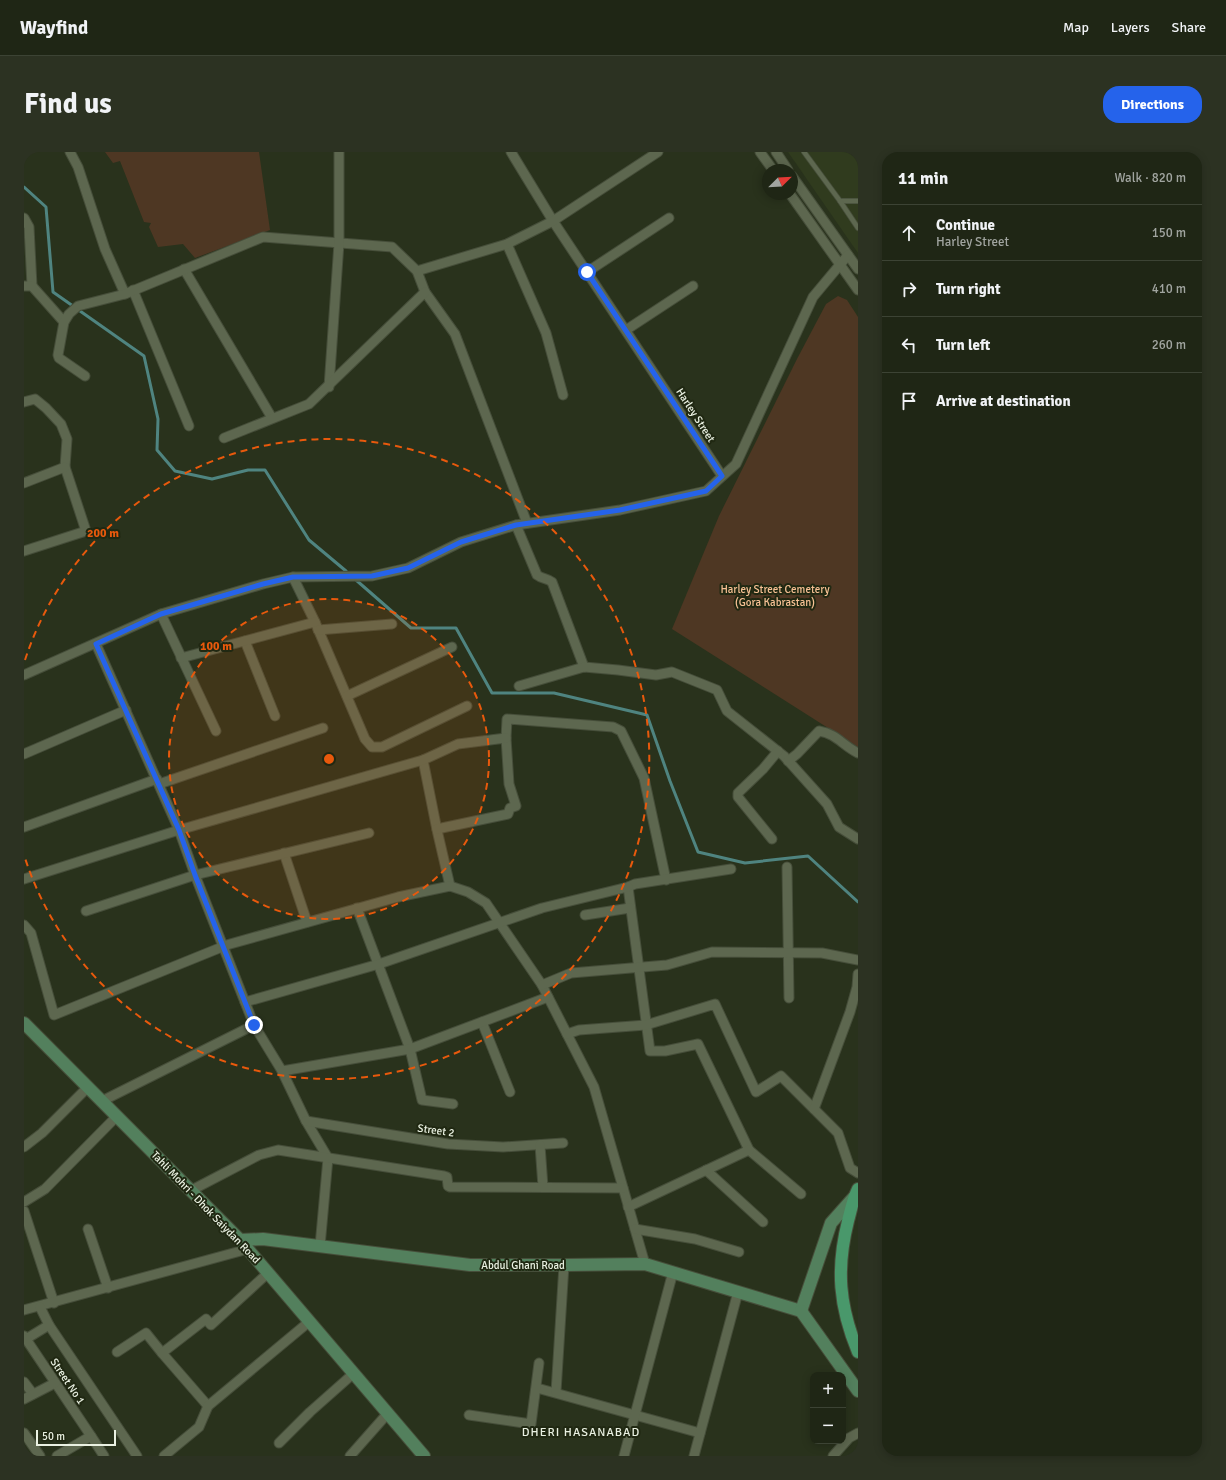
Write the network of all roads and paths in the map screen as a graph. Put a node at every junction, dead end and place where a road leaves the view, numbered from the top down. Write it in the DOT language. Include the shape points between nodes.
graph roads {
  1 [pos="70,152"];
  2 [pos="339,152"];
  3 [pos="511,152"];
  4 [pos="658,152"];
  5 [pos="760,152"];
  6 [pos="776,152"];
  7 [pos="804,152"];
  8 [pos="769,164"];
  9 [pos="784,164"];
  10 [pos="798,184"];
  11 [pos="794,200"];
  12 [pos="840,200"];
  13 [pos="858,201"];
  14 [pos="24,218"];
  15 [pos="669,218"];
  16 [pos="553,221"];
  17 [pos="858,228"];
  18 [pos="339,243"];
  19 [pos="506,244"];
  20 [pos="848,255"];
  21 [pos="840,265"];
  22 [pos="184,269"];
  23 [pos="858,269"];
  24 [pos="417,271"];
  25 [pos="587,272"];
  26 [pos="28,286"];
  27 [pos="693,286"];
  28 [pos="858,290"];
  29 [pos="129,292"];
  30 [pos="425,292"];
  31 [pos="67,318"];
  32 [pos="626,330"];
  33 [pos="85,376"];
  34 [pos="329,387"];
  35 [pos="563,395"];
  36 [pos="24,402"];
  37 [pos="272,418"];
  38 [pos="189,426"];
  39 [pos="224,438"];
  40 [pos="66,467"];
  41 [pos="722,476"];
  42 [pos="24,483"];
  43 [pos="527,523"];
  44 [pos="516,525"];
  45 [pos="24,551"];
  46 [pos="293,577"];
  47 [pos="161,614"];
  48 [pos="392,624"];
  49 [pos="316,626"];
  50 [pos="245,641"];
  51 [pos="96,644"];
  52 [pos="452,647"];
  53 [pos="181,658"];
  54 [pos="584,667"];
  55 [pos="24,675"];
  56 [pos="519,686"];
  57 [pos="347,696"];
  58 [pos="467,706"];
  59 [pos="126,710"];
  60 [pos="275,716"];
  61 [pos="323,728"];
  62 [pos="216,731"];
  63 [pos="506,738"];
  64 [pos="778,751"];
  65 [pos="858,753"];
  66 [pos="24,754"];
  67 [pos="424,760"];
  68 [pos="788,761"];
  69 [pos="158,781"];
  70 [pos="24,827"];
  71 [pos="437,829"];
  72 [pos="179,830"];
  73 [pos="369,832"];
  74 [pos="772,839"];
  75 [pos="858,839"];
  76 [pos="284,853"];
  77 [pos="787,867"];
  78 [pos="731,870"];
  79 [pos="195,875"];
  80 [pos="24,879"];
  81 [pos="666,880"];
  82 [pos="450,886"];
  83 [pos="628,887"];
  84 [pos="358,908"];
  85 [pos="630,908"];
  86 [pos="86,911"];
  87 [pos="585,915"];
  88 [pos="307,922"];
  89 [pos="499,922"];
  90 [pos="24,925"];
  91 [pos="223,946"];
  92 [pos="788,953"];
  93 [pos="858,960"];
  94 [pos="379,964"];
  95 [pos="639,968"];
  96 [pos="858,974"];
  97 [pos="542,985"];
  98 [pos="548,997"];
  99 [pos="789,998"];
  100 [pos="245,1002"];
  101 [pos="482,1022"];
  102 [pos="24,1023"];
  103 [pos="646,1024"];
  104 [pos="254,1025"];
  105 [pos="567,1034"];
  106 [pos="410,1049"];
  107 [pos="282,1071"];
  108 [pos="88,1087"];
  109 [pos="510,1092"];
  110 [pos="102,1100"];
  111 [pos="453,1104"];
  112 [pos="814,1109"];
  113 [pos="117,1116"];
  114 [pos="306,1121"];
  115 [pos="563,1143"];
  116 [pos="540,1144"];
  117 [pos="24,1147"];
  118 [pos="749,1150"];
  119 [pos="328,1158"];
  120 [pos="706,1170"];
  121 [pos="858,1173"];
  122 [pos="543,1187"];
  123 [pos="623,1188"];
  124 [pos="190,1191"];
  125 [pos="856,1192"];
  126 [pos="801,1194"];
  127 [pos="24,1202"];
  128 [pos="628,1207"];
  129 [pos="24,1211"];
  130 [pos="763,1222"];
  131 [pos="88,1229"];
  132 [pos="635,1229"];
  133 [pos="244,1245"];
  134 [pos="320,1246"];
  135 [pos="738,1252"];
  136 [pos="645,1264"];
  137 [pos="564,1265"];
  138 [pos="673,1272"];
  139 [pos="268,1273"];
  140 [pos="108,1288"];
  141 [pos="738,1292"];
  142 [pos="54,1303"];
  143 [pos="40,1307"];
  144 [pos="24,1310"];
  145 [pos="801,1311"];
  146 [pos="310,1321"];
  147 [pos="49,1325"];
  148 [pos="25,1337"];
  149 [pos="117,1352"];
  150 [pos="858,1352"];
  151 [pos="162,1353"];
  152 [pos="539,1363"];
  153 [pos="354,1373"];
  154 [pos="24,1382"];
  155 [pos="55,1383"];
  156 [pos="537,1388"];
  157 [pos="858,1391"];
  158 [pos="556,1392"];
  159 [pos="33,1394"];
  160 [pos="24,1399"];
  161 [pos="208,1406"];
  162 [pos="388,1414"];
  163 [pos="469,1415"];
  164 [pos="635,1415"];
  165 [pos="24,1432"];
  166 [pos="700,1432"];
  167 [pos="858,1433"];
  168 [pos="91,1436"];
  169 [pos="279,1443"];
  170 [pos="40,1456"];
  171 [pos="57,1456"];
  172 [pos="104,1456"];
  173 [pos="137,1456"];
  174 [pos="164,1456"];
  175 [pos="350,1456"];
  176 [pos="424,1456"];
  177 [pos="624,1456"];
  178 [pos="694,1456"];
  179 [pos="833,1456"];
  1 -- 29 [label="street" via="78,167 105,249"];
  2 -- 18 [label="street"];
  3 -- 16 [label="street, Harley Street"];
  4 -- 16 [label="street"];
  5 -- 8 [label="street"];
  6 -- 9 [label="street"];
  7 -- 12 [label="lane"];
  10 -- 20 [label="street"];
  11 -- 21 [label="street"];
  12 -- 13 [label="lane"];
  12 -- 17 [label="lane"];
  14 -- 26 [label="street" via="28,227"];
  15 -- 25 [label="street"];
  16 -- 19 [label="street"];
  16 -- 25 [label="street, Harley Street"];
  18 -- 22 [label="street" via="263,237"];
  18 -- 24 [label="street" via="392,247"];
  18 -- 34 [label="street"];
  19 -- 24 [label="street"];
  19 -- 35 [label="street" via="546,333"];
  20 -- 21 [label="street"];
  20 -- 23 [label="street"];
  21 -- 28 [label="street"];
  21 -- 41 [label="street" via="813,297 736,464"];
  22 -- 29 [label="street"];
  22 -- 37 [label="street"];
  24 -- 30 [label="street"];
  25 -- 32 [label="street, Harley Street"];
  26 -- 31 [label="street"];
  27 -- 32 [label="street"];
  29 -- 31 [label="street" via="78,306"];
  29 -- 38 [label="street"];
  30 -- 34 [label="street"];
  30 -- 43 [label="street" via="455,334"];
  31 -- 33 [label="street" via="59,358"];
  32 -- 41 [label="street, Harley Street"];
  34 -- 37 [label="street" via="310,404"];
  36 -- 40 [label="street" via="35,399 61,424 67,439"];
  37 -- 39 [label="street"];
  40 -- 42 [label="street"];
  40 -- 45 [label="street" via="86,531"];
  41 -- 43 [label="street" via="706,491 620,510"];
  43 -- 44 [label="street"];
  44 -- 46 [label="street" via="461,542 408,568 372,576"];
  44 -- 54 [label="street" via="537,575 552,582"];
  46 -- 47 [label="street"];
  46 -- 49 [label="street"];
  47 -- 51 [label="street"];
  47 -- 53 [label="street"];
  48 -- 49 [label="street"];
  49 -- 50 [label="street"];
  49 -- 57 [label="street"];
  50 -- 53 [label="street"];
  50 -- 60 [label="street"];
  51 -- 55 [label="street"];
  51 -- 59 [label="street"];
  52 -- 57 [label="street"];
  53 -- 62 [label="street"];
  54 -- 56 [label="street"];
  54 -- 64 [label="street" via="656,675 672,672 717,690 727,711"];
  57 -- 58 [label="street" via="365,739 372,746 382,747"];
  59 -- 66 [label="street"];
  59 -- 69 [label="street"];
  61 -- 69 [label="street"];
  63 -- 67 [label="street" via="458,744"];
  63 -- 71 [label="street" via="509,784 516,806 510,808 508,814"];
  63 -- 81 [label="street" via="507,719 613,727 621,731 644,778"];
  64 -- 68 [label="street"];
  64 -- 74 [label="street" via="738,793 738,797"];
  65 -- 68 [label="street" via="829,733 819,731"];
  67 -- 71 [label="street"];
  67 -- 72 [label="street"];
  68 -- 75 [label="street" via="827,804 839,828"];
  69 -- 70 [label="street"];
  69 -- 72 [label="street"];
  71 -- 82 [label="street"];
  72 -- 79 [label="street"];
  72 -- 80 [label="street"];
  73 -- 76 [label="street"];
  76 -- 79 [label="street"];
  76 -- 88 [label="street"];
  77 -- 92 [label="street"];
  78 -- 81 [label="street"];
  79 -- 86 [label="street"];
  79 -- 91 [label="street"];
  81 -- 83 [label="street"];
  82 -- 84 [label="street"];
  82 -- 89 [label="street" via="468,892 486,903"];
  83 -- 85 [label="street"];
  83 -- 89 [label="street" via="542,908"];
  84 -- 88 [label="street"];
  84 -- 94 [label="street"];
  85 -- 87 [label="street"];
  85 -- 95 [label="street"];
  88 -- 91 [label="street"];
  89 -- 94 [label="street"];
  89 -- 97 [label="street"];
  90 -- 91 [label="street" via="31,933 54,1015"];
  91 -- 100 [label="street"];
  92 -- 93 [label="street" via="822,953"];
  92 -- 95 [label="street" via="712,952 667,965"];
  92 -- 99 [label="street"];
  94 -- 100 [label="street"];
  94 -- 106 [label="street"];
  95 -- 97 [label="street" via="571,973"];
  95 -- 103 [label="street"];
  96 -- 112 [label="street" via="850,1012"];
  97 -- 98 [label="street"];
  98 -- 101 [label="street"];
  98 -- 105 [label="street"];
  100 -- 104 [label="street"];
  101 -- 106 [label="street"];
  101 -- 109 [label="street"];
  102 -- 108 [label="street, Tahli Mohri - Dhok Saiydan Road"];
  103 -- 105 [label="street" via="579,1030"];
  103 -- 112 [label="street" via="715,1004 756,1092 782,1076"];
  103 -- 118 [label="street" via="650,1051 665,1051 698,1044"];
  104 -- 107 [label="street"];
  104 -- 110 [label="street"];
  105 -- 123 [label="street" via="594,1087"];
  106 -- 107 [label="street"];
  106 -- 111 [label="street" via="422,1100"];
  107 -- 114 [label="street"];
  108 -- 110 [label="street, Tahli Mohri - Dhok Saiydan Road"];
  108 -- 117 [label="street" via="42,1133"];
  110 -- 113 [label="street, Tahli Mohri - Dhok Saiydan Road"];
  112 -- 121 [label="street" via="838,1133 850,1168"];
  113 -- 124 [label="street, Tahli Mohri - Dhok Saiydan Road"];
  113 -- 127 [label="street" via="45,1188"];
  114 -- 116 [label="street, Street 2" via="448,1144 503,1147"];
  114 -- 119 [label="street"];
  115 -- 116 [label="street, Street 2"];
  116 -- 122 [label="street"];
  118 -- 120 [label="street"];
  118 -- 126 [label="street"];
  119 -- 122 [label="street" via="444,1176 447,1177 450,1187"];
  119 -- 124 [label="street" via="278,1150 259,1155"];
  119 -- 134 [label="street"];
  120 -- 128 [label="street"];
  120 -- 130 [label="street"];
  122 -- 123 [label="street"];
  123 -- 128 [label="street"];
  124 -- 133 [label="street, Tahli Mohri - Dhok Saiydan Road"];
  125 -- 145 [label="street" via="831,1223"];
  125 -- 150 [label="main road" via="844,1238 840,1285 843,1308"];
  128 -- 132 [label="street"];
  129 -- 142 [label="street"];
  131 -- 140 [label="street"];
  132 -- 135 [label="street" via="695,1239"];
  132 -- 136 [label="street"];
  133 -- 134 [label="street, Abdul Ghani Road" via="263,1239"];
  133 -- 139 [label="street, Tahli Mohri - Dhok Saiydan Road"];
  133 -- 140 [label="street"];
  134 -- 137 [label="street, Abdul Ghani Road" via="470,1265"];
  136 -- 137 [label="street, Abdul Ghani Road"];
  136 -- 138 [label="street, Abdul Ghani Road"];
  137 -- 158 [label="street"];
  138 -- 141 [label="street, Abdul Ghani Road"];
  138 -- 164 [label="street"];
  139 -- 146 [label="street, Tahli Mohri - Dhok Saiydan Road"];
  139 -- 151 [label="street" via="211,1325 206,1319"];
  140 -- 142 [label="street"];
  141 -- 145 [label="street, Abdul Ghani Road"];
  141 -- 166 [label="street"];
  142 -- 143 [label="street"];
  143 -- 144 [label="street"];
  143 -- 147 [label="street"];
  145 -- 157 [label="street"];
  146 -- 153 [label="street, Tahli Mohri - Dhok Saiydan Road"];
  146 -- 161 [label="street"];
  147 -- 148 [label="street"];
  147 -- 173 [label="street"];
  148 -- 155 [label="street, Street No 1"];
  149 -- 151 [label="street" via="146,1333"];
  151 -- 161 [label="street"];
  152 -- 156 [label="street"];
  153 -- 162 [label="street, Tahli Mohri - Dhok Saiydan Road"];
  153 -- 169 [label="street"];
  154 -- 159 [label="street"];
  155 -- 159 [label="street"];
  155 -- 168 [label="street, Street No 1"];
  156 -- 158 [label="street"];
  156 -- 163 [label="street" via="531,1424"];
  158 -- 164 [label="street"];
  159 -- 160 [label="street"];
  161 -- 174 [label="street" via="199,1427"];
  162 -- 175 [label="street"];
  162 -- 176 [label="street, Tahli Mohri - Dhok Saiydan Road"];
  164 -- 166 [label="street"];
  164 -- 177 [label="street"];
  165 -- 170 [label="street"];
  166 -- 178 [label="street"];
  167 -- 179 [label="street" via="849,1438"];
  168 -- 171 [label="street"];
  168 -- 172 [label="street, Street No 1"];
}
